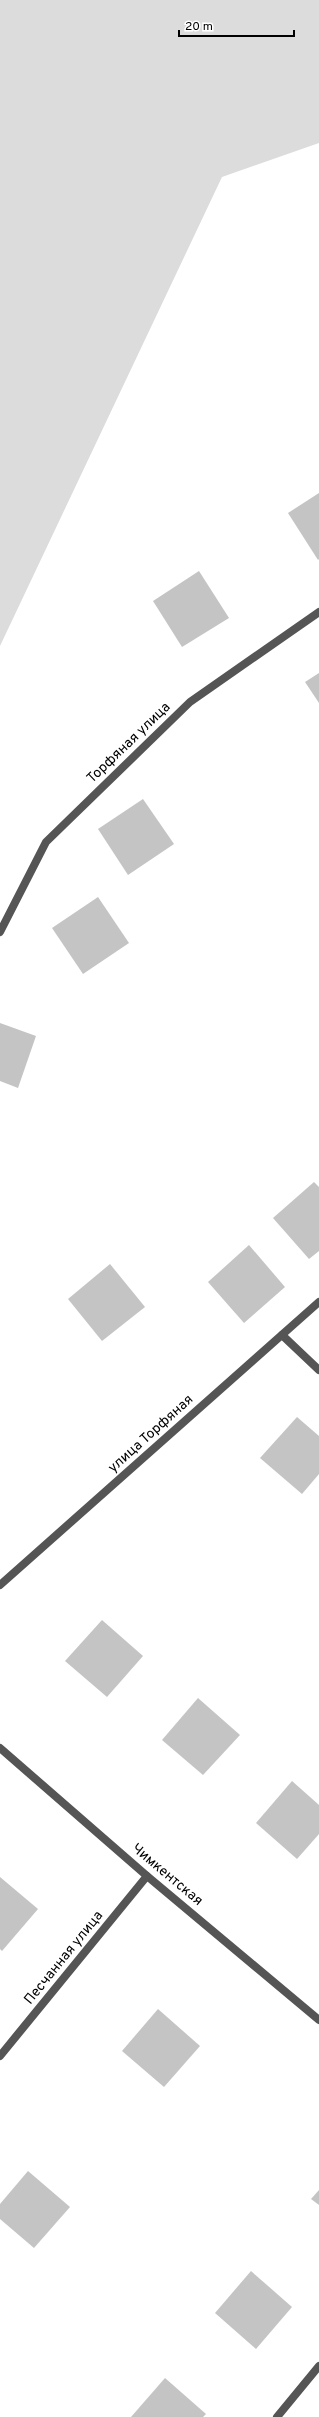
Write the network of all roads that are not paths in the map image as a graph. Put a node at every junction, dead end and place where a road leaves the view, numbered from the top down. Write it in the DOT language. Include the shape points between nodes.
graph roads {
  1 [pos="319,612"];
  2 [pos="0,932"];
  3 [pos="319,1302"];
  4 [pos="282,1335"];
  5 [pos="319,1370"];
  6 [pos="0,1585"];
  7 [pos="0,1748"];
  8 [pos="147,1876"];
  9 [pos="319,2020"];
  10 [pos="0,2056"];
  11 [pos="319,2366"];
  12 [pos="277,2417"];
  1 -- 2 [label="street, Торфяная улица" via="190,702 46,842"];
  3 -- 4 [label="street, улица Торфяная"];
  4 -- 5 [label="street"];
  4 -- 6 [label="street, улица Торфяная"];
  7 -- 8 [label="street, Чимкентская"];
  8 -- 9 [label="street, Чимкентская"];
  8 -- 10 [label="street, Песчанная улица"];
  11 -- 12 [label="street"];
}
